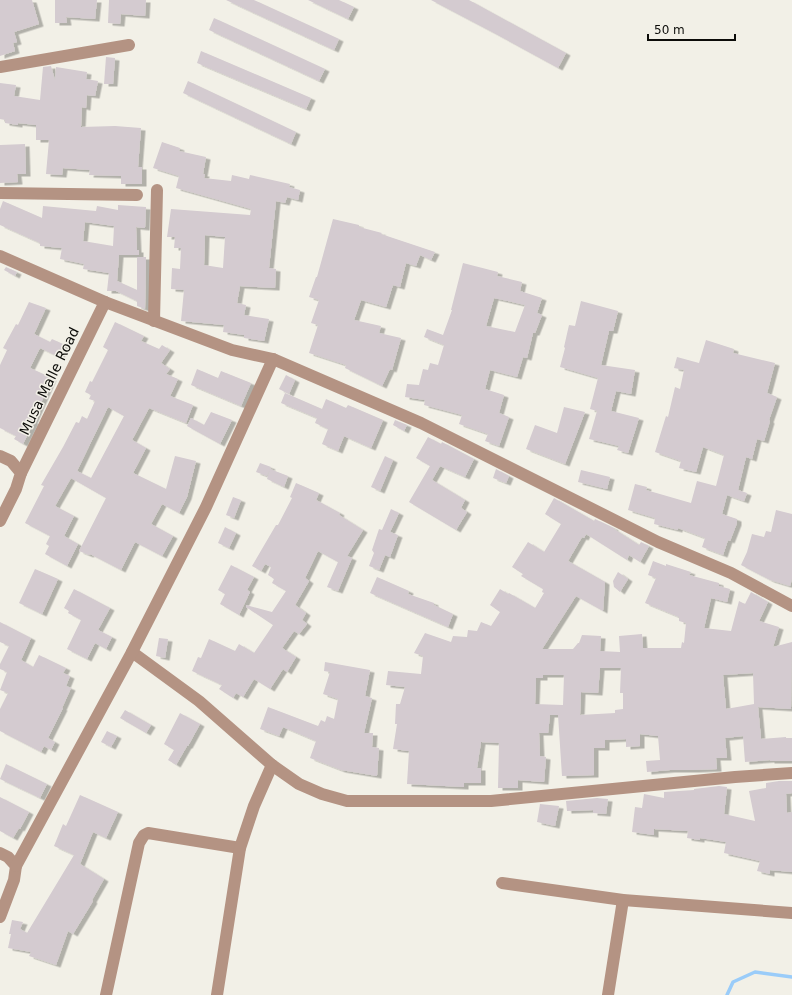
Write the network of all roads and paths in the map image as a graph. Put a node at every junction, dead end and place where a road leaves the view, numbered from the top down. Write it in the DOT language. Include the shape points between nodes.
graph roads {
  1 [pos="129,45"];
  2 [pos="0,67"];
  3 [pos="157,190"];
  4 [pos="0,193"];
  5 [pos="137,195"];
  6 [pos="0,256"];
  7 [pos="105,302"];
  8 [pos="154,321"];
  9 [pos="273,359"];
  10 [pos="0,456"];
  11 [pos="21,473"];
  12 [pos="0,521"];
  13 [pos="792,606"];
  14 [pos="132,652"];
  15 [pos="272,765"];
  16 [pos="792,773"];
  17 [pos="240,848"];
  18 [pos="0,853"];
  19 [pos="16,866"];
  20 [pos="502,883"];
  21 [pos="623,900"];
  22 [pos="792,913"];
  23 [pos="0,917"];
  24 [pos="106,995"];
  25 [pos="217,995"];
  26 [pos="608,995"];
  1 -- 2 [label="street"];
  3 -- 8 [label="street"];
  4 -- 5 [label="street"];
  6 -- 7 [label="street"];
  7 -- 8 [label="street"];
  7 -- 11 [label="street, Musa Malle Road"];
  8 -- 9 [label="street" via="232,350"];
  9 -- 13 [label="street" via="421,422 658,542 731,574"];
  9 -- 14 [label="street" via="206,508"];
  10 -- 11 [label="street" via="11,461"];
  11 -- 12 [label="street, Musa Malle Road"];
  14 -- 15 [label="street" via="199,701"];
  14 -- 19 [label="street"];
  15 -- 16 [label="street" via="299,784 347,801 491,801"];
  15 -- 17 [label="street" via="254,806"];
  17 -- 24 [label="street" via="148,833 144,835 140,843"];
  17 -- 25 [label="street"];
  18 -- 19 [label="street"];
  19 -- 23 [label="street" via="14,880"];
  20 -- 21 [label="street"];
  21 -- 22 [label="street"];
  21 -- 26 [label="street"];
}
